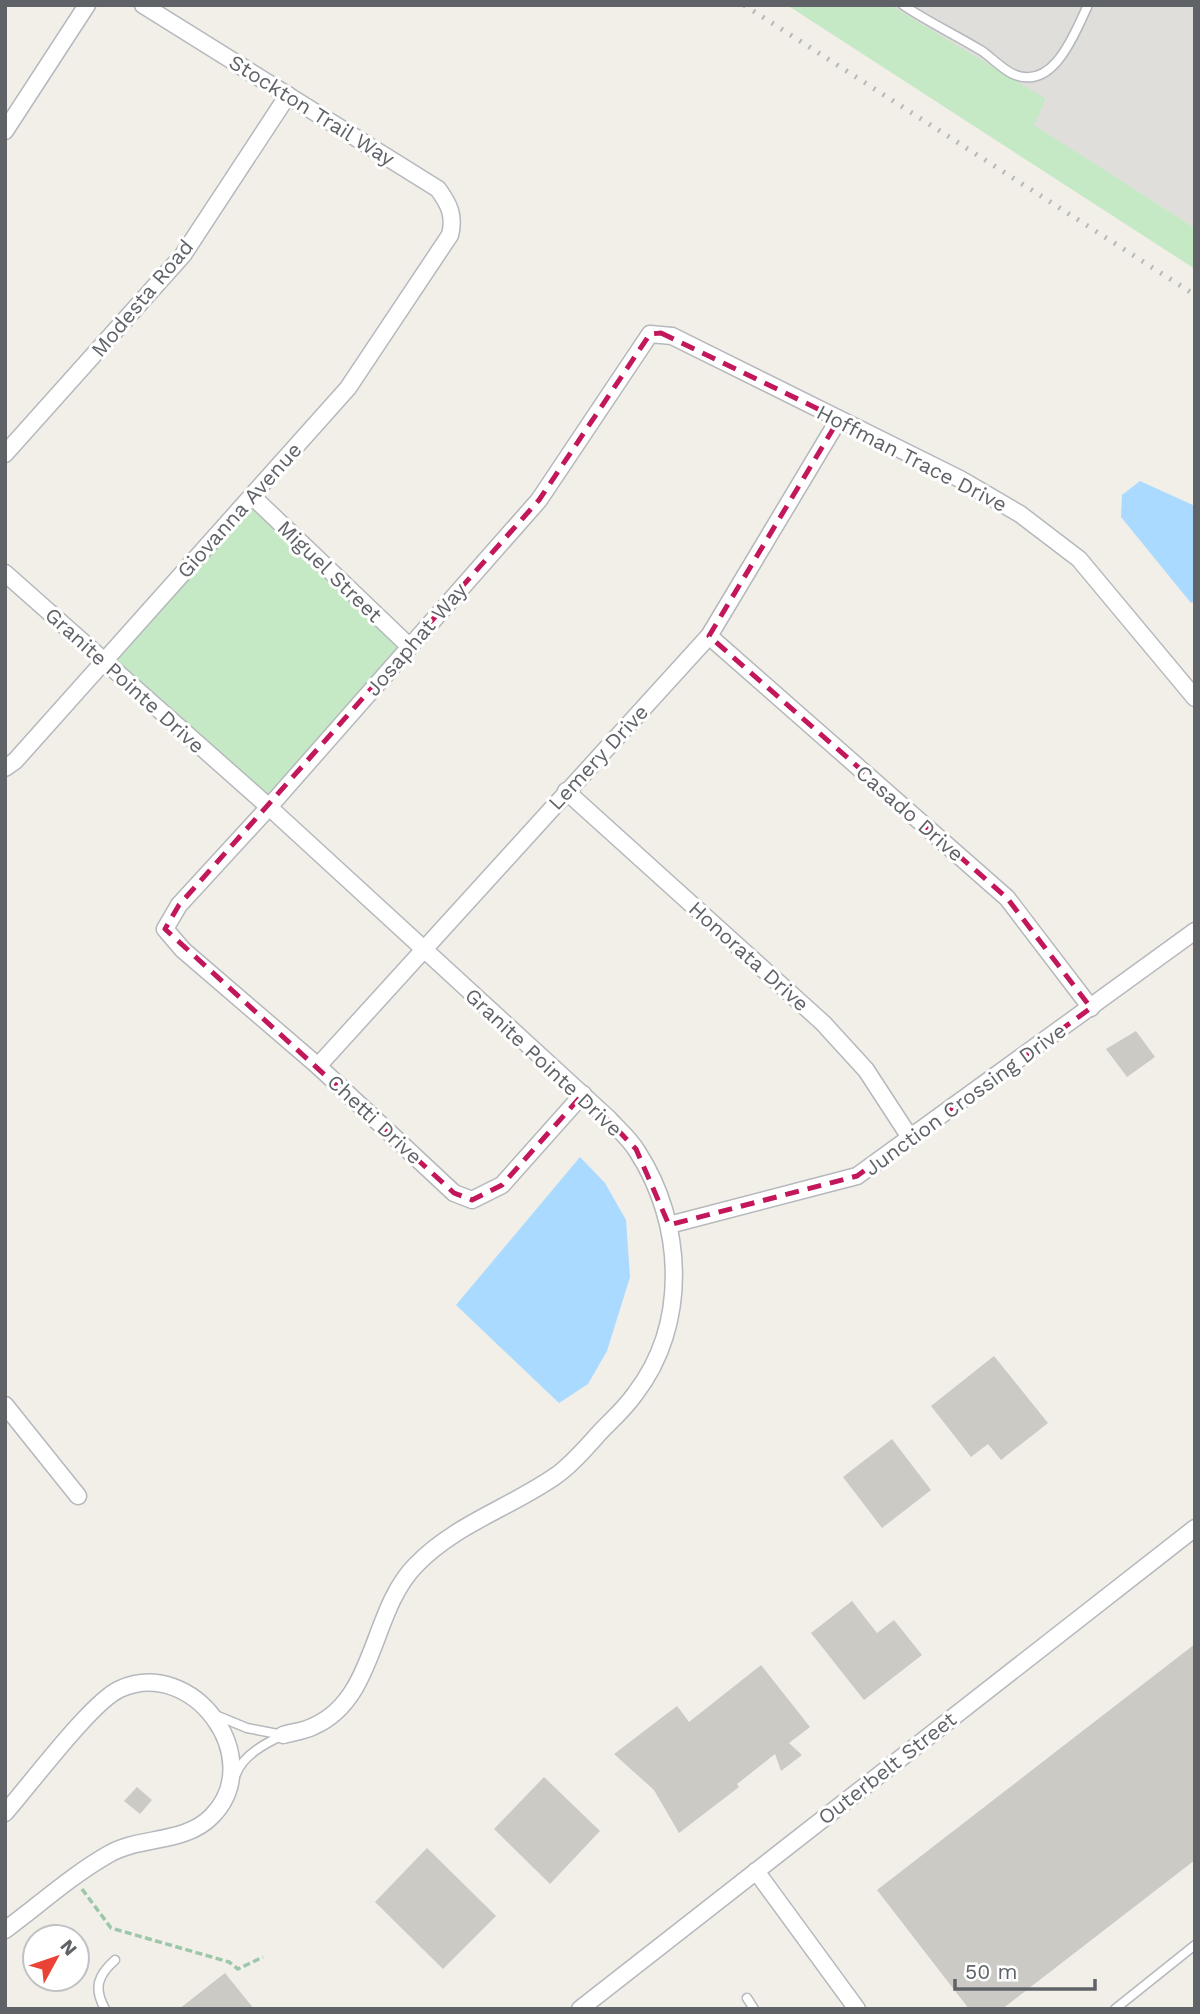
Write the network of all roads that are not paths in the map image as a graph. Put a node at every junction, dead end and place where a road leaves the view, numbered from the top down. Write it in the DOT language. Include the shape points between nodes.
graph roads {
  1 [pos="87,5"];
  2 [pos="143,5"];
  3 [pos="902,5"];
  4 [pos="1088,5"];
  5 [pos="288,95"];
  6 [pos="5,131"];
  7 [pos="450,235"];
  8 [pos="650,334"];
  9 [pos="839,419"];
  10 [pos="5,454"];
  11 [pos="252,496"];
  12 [pos="5,573"];
  13 [pos="709,636"];
  14 [pos="409,646"];
  15 [pos="103,661"];
  16 [pos="1195,698"];
  17 [pos="5,768"];
  18 [pos="566,791"];
  19 [pos="269,807"];
  20 [pos="165,929"];
  21 [pos="1195,931"];
  22 [pos="423,950"];
  23 [pos="1091,1008"];
  24 [pos="318,1066"];
  25 [pos="583,1094"];
  26 [pos="911,1139"];
  27 [pos="669,1225"];
  28 [pos="5,1405"];
  29 [pos="78,1496"];
  30 [pos="1195,1528"];
  31 [pos="212,1714"];
  32 [pos="283,1735"];
  33 [pos="230,1787"];
  34 [pos="5,1814"];
  35 [pos="755,1871"];
  36 [pos="5,1930"];
  37 [pos="1195,1945"];
  38 [pos="115,1960"];
  39 [pos="747,1998"];
  40 [pos="105,2009"];
  41 [pos="580,2009"];
  42 [pos="754,2009"];
  43 [pos="857,2009"];
  44 [pos="1115,2009"];
  1 -- 6 [label="street"];
  2 -- 5 [label="street, Stockton Trail Way"];
  3 -- 4 [label="lane" via="1014,75 1031,76 1048,70 1066,52"];
  5 -- 7 [label="street, Stockton Trail Way" via="438,188 454,221"];
  5 -- 10 [label="street, Modesta Road" via="183,255"];
  7 -- 11 [label="street, Giovanna Avenue" via="348,388"];
  8 -- 9 [label="street, Hoffman Trace Drive" via="672,336"];
  8 -- 14 [label="street, Josaphat Way" via="539,500"];
  9 -- 13 [label="street, Lemery Drive"];
  9 -- 16 [label="street, Hoffman Trace Drive" via="960,478 1020,514 1079,559"];
  11 -- 14 [label="street, Miguel Street"];
  11 -- 15 [label="street, Giovanna Avenue"];
  12 -- 15 [label="street, Granite Pointe Drive"];
  13 -- 18 [label="street, Lemery Drive"];
  13 -- 23 [label="street, Casado Drive" via="1007,898"];
  14 -- 19 [label="street, Josaphat Way"];
  15 -- 17 [label="street, Giovanna Avenue"];
  15 -- 19 [label="street, Granite Pointe Drive"];
  18 -- 22 [label="street, Lemery Drive"];
  18 -- 26 [label="street, Honorata Drive" via="823,1023 866,1070"];
  19 -- 20 [label="street, Josaphat Way" via="179,905"];
  19 -- 22 [label="street, Granite Pointe Drive"];
  20 -- 24 [label="street, Chetti Drive" via="183,950"];
  21 -- 23 [label="street, Junction Crossing Drive"];
  22 -- 24 [label="street, Lemery Drive"];
  22 -- 25 [label="street, Granite Pointe Drive"];
  23 -- 26 [label="street, Junction Crossing Drive"];
  24 -- 25 [label="street, Chetti Drive" via="454,1194 472,1200 502,1185"];
  25 -- 27 [label="street, Granite Pointe Drive" via="636,1149 656,1186"];
  26 -- 27 [label="street, Junction Crossing Drive" via="857,1176"];
  27 -- 32 [label="street, Granite Pointe Drive" via="675,1264 672,1304 662,1346 636,1393 555,1476 450,1536 414,1566 385,1612 352,1695 314,1727"];
  28 -- 29 [label="street"];
  30 -- 35 [label="street, Outerbelt Street"];
  31 -- 32 [label="lane"];
  31 -- 33 [label="street" via="224,1731 231,1755"];
  31 -- 34 [label="street" via="195,1698 173,1688 144,1684 120,1689 100,1703"];
  32 -- 33 [label="lane" via="263,1745 239,1767"];
  33 -- 36 [label="street" via="202,1824 110,1853"];
  35 -- 41 [label="street, Outerbelt Street"];
  35 -- 43 [label="street"];
  37 -- 44 [label="lane"];
  38 -- 40 [label="lane" via="102,1972 97,1987"];
  39 -- 42 [label="lane"];
}
